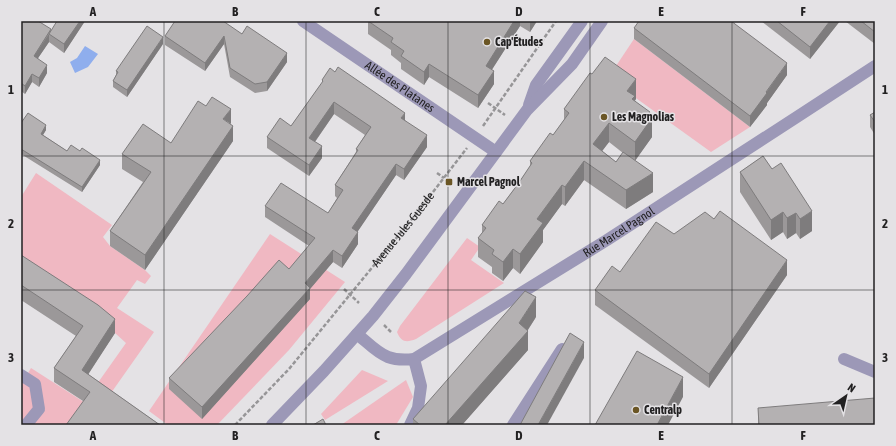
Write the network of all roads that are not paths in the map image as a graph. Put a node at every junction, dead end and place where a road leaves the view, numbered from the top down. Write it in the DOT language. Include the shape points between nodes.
graph roads {
  1 [pos="303,21"];
  2 [pos="582,21"];
  3 [pos="602,21"];
  4 [pos="875,66"];
  5 [pos="527,110"];
  6 [pos="496,152"];
  7 [pos="357,334"];
  8 [pos="562,349"];
  9 [pos="414,359"];
  10 [pos="844,359"];
  11 [pos="875,372"];
  12 [pos="21,375"];
  13 [pos="26,425"];
  14 [pos="272,425"];
  15 [pos="410,425"];
  16 [pos="513,425"];
  1 -- 6 [label="street, Allée des Platanes"];
  2 -- 5 [label="street" via="536,85"];
  3 -- 5 [label="street" via="572,64"];
  4 -- 9 [label="street, Rue Marcel Pagnol" via="606,240"];
  5 -- 6 [label="street"];
  6 -- 7 [label="street" via="406,274"];
  7 -- 9 [label="street" via="388,357 400,360"];
  7 -- 14 [label="street"];
  8 -- 16 [label="street"];
  9 -- 15 [label="street" via="421,386 418,408"];
  10 -- 11 [label="street"];
  12 -- 13 [label="street" via="35,384 39,409"];
}
